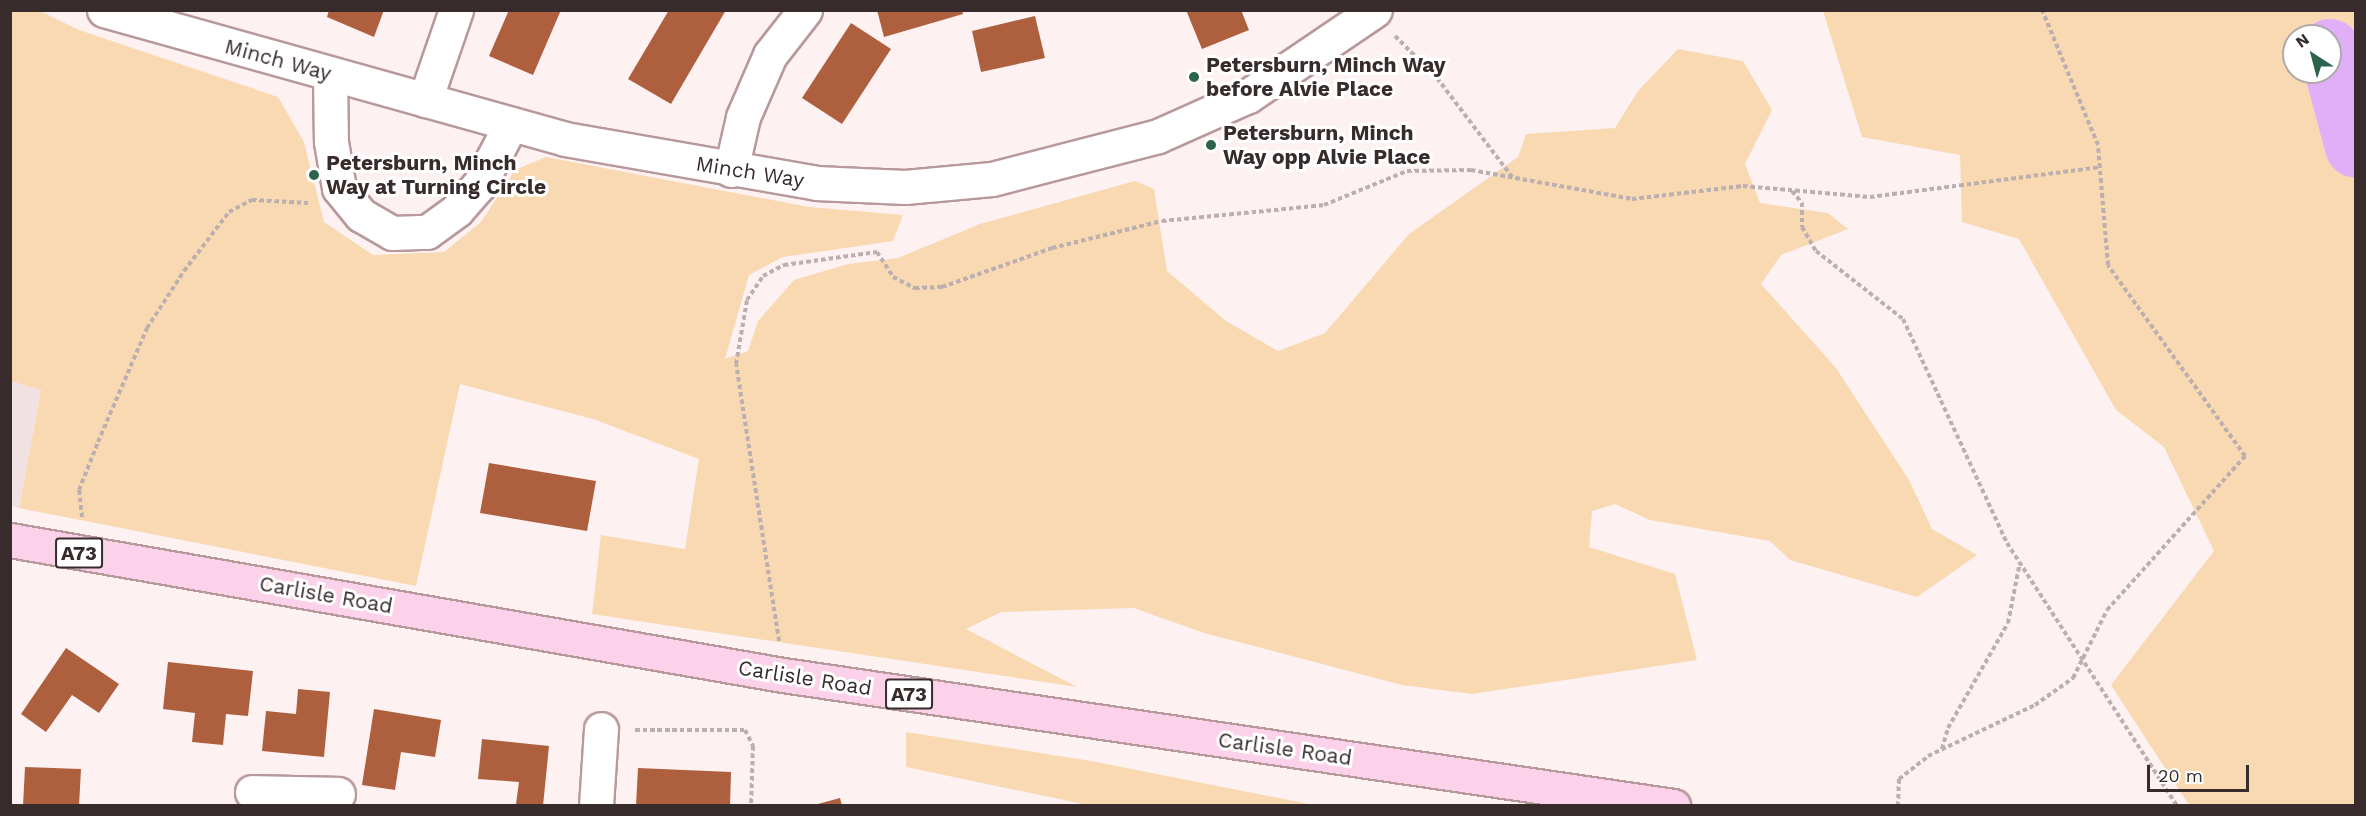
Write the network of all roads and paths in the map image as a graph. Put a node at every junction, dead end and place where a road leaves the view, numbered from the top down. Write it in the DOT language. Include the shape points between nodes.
graph roads {
  1 [pos="456,10"];
  2 [pos="805,10"];
  3 [pos="2042,10"];
  4 [pos="107,11"];
  5 [pos="1357,15"];
  6 [pos="330,74"];
  7 [pos="425,100"];
  8 [pos="511,124"];
  9 [pos="2100,167"];
  10 [pos="731,170"];
  11 [pos="1514,178"];
  12 [pos="1791,190"];
  13 [pos="354,207"];
  14 [pos="10,540"];
  15 [pos="86,554"];
  16 [pos="2020,560"];
  17 [pos="2082,661"];
  18 [pos="783,675"];
  19 [pos="601,729"];
  20 [pos="1942,749"];
  21 [pos="252,792"];
  22 [pos="338,794"];
  23 [pos="301,799"];
  24 [pos="596,806"];
  25 [pos="751,806"];
  26 [pos="1673,806"];
  27 [pos="1899,806"];
  28 [pos="2176,806"];
  1 -- 7 [label="street"];
  2 -- 10 [label="street" via="770,55 743,117"];
  3 -- 9 [label="path" via="2098,146"];
  4 -- 6 [label="street, Minch Way"];
  5 -- 10 [label="street, Minch Way" via="1248,96 1098,156 992,179 905,187 816,183"];
  5 -- 11 [label="path" via="1437,78"];
  6 -- 7 [label="street, Minch Way"];
  6 -- 13 [label="street" via="339,188"];
  7 -- 8 [label="street, Minch Way"];
  8 -- 10 [label="street, Minch Way"];
  8 -- 13 [label="street" via="479,185 427,232 392,233"];
  9 -- 12 [label="path" via="1870,197"];
  9 -- 17 [label="path" via="2108,265 2244,456 2107,610"];
  11 -- 12 [label="path" via="1632,200 1743,186"];
  11 -- 18 [label="path" via="1471,170 1407,171 1324,205 1162,221 1052,248 942,287 915,288 893,277 877,252 784,265 763,276 747,300 736,364"];
  12 -- 16 [label="path" via="1802,202 1803,227 1816,251 1903,319"];
  13 -- 15 [label="path" via="252,200 229,212 210,236 147,328 79,490"];
  14 -- 15 [label="main road, Carlisle Road / A73"];
  15 -- 18 [label="main road, Carlisle Road / A73"];
  16 -- 17 [label="path"];
  16 -- 20 [label="path" via="2008,623 1947,728"];
  17 -- 20 [label="path" via="2073,678 2035,705"];
  17 -- 28 [label="path"];
  18 -- 26 [label="main road, Carlisle Road / A73"];
  19 -- 24 [label="street"];
  19 -- 25 [label="path" via="745,730 753,746"];
  20 -- 27 [label="path" via="1899,779"];
  21 -- 23 [label="street"];
  22 -- 23 [label="street"];
}
